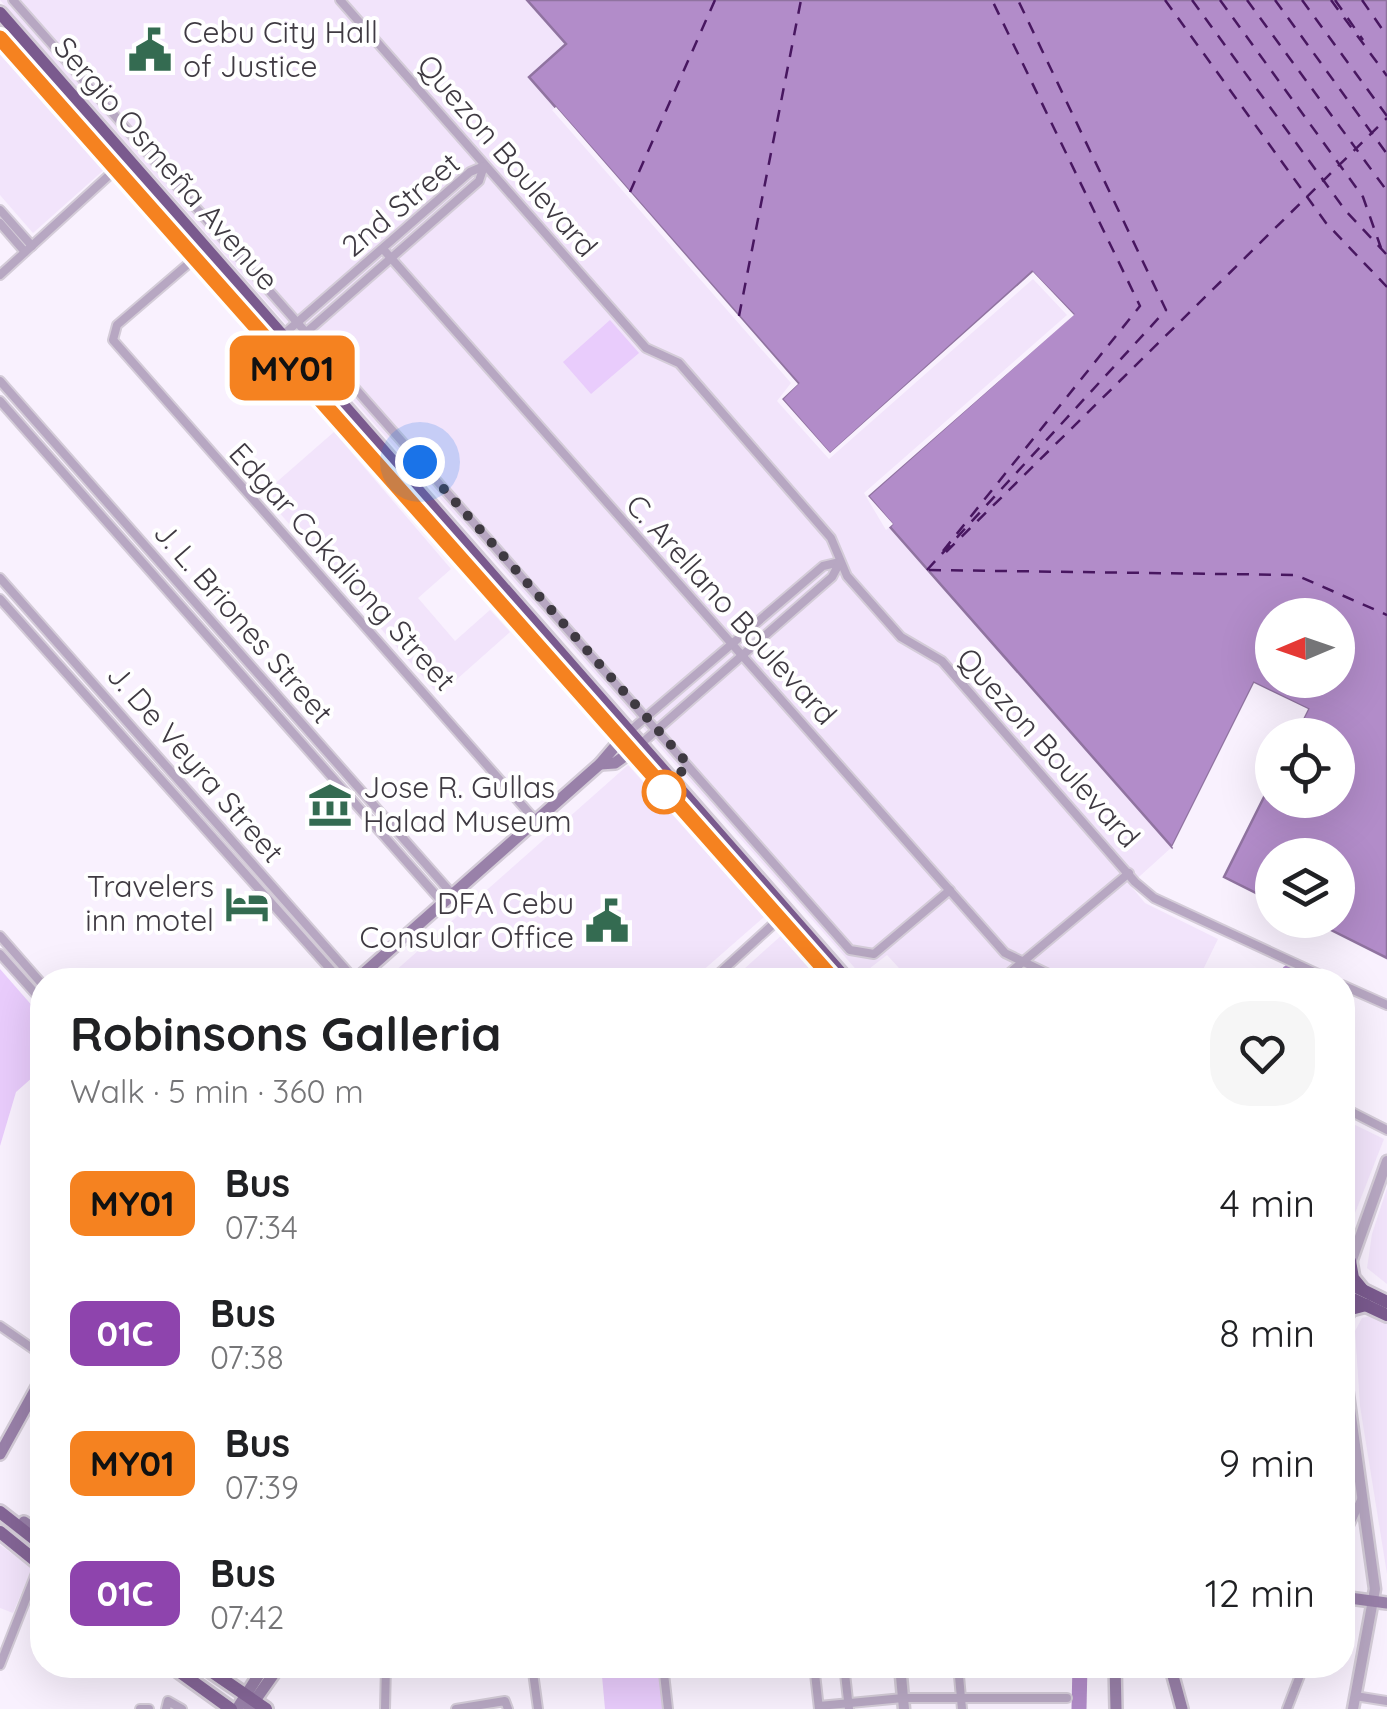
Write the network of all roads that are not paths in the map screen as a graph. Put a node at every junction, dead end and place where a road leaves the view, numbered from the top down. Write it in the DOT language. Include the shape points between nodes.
graph roads {
  1 [pos="14,0"];
  2 [pos="340,0"];
  3 [pos="0,14"];
  4 [pos="0,38"];
  5 [pos="141,146"];
  6 [pos="128,158"];
  7 [pos="484,166"];
  8 [pos="116,168"];
  9 [pos="0,210"];
  10 [pos="0,223"];
  11 [pos="29,249"];
  12 [pos="383,249"];
  13 [pos="194,259"];
  14 [pos="392,259"];
  15 [pos="0,276"];
  16 [pos="296,323"];
  17 [pos="306,333"];
  18 [pos="288,339"];
  19 [pos="0,381"];
  20 [pos="0,400"];
  21 [pos="60,449"];
  22 [pos="50,458"];
  23 [pos="840,562"];
  24 [pos="0,578"];
  25 [pos="0,599"];
  26 [pos="730,646"];
  27 [pos="738,656"];
  28 [pos="255,671"];
  29 [pos="245,680"];
  30 [pos="647,717"];
  31 [pos="657,729"];
  32 [pos="632,730"];
  33 [pos="618,741"];
  34 [pos="643,742"];
  35 [pos="629,753"];
  36 [pos="332,758"];
  37 [pos="600,764"];
  38 [pos="322,767"];
  39 [pos="213,818"];
  40 [pos="536,821"];
  41 [pos="204,825"];
  42 [pos="1129,874"];
  43 [pos="950,890"];
  44 [pos="448,899"];
  45 [pos="783,916"];
  46 [pos="0,936"];
  47 [pos="0,954"];
  48 [pos="1021,963"];
  49 [pos="329,968"];
  50 [pos="345,968"];
  51 [pos="370,968"];
  52 [pos="725,968"];
  53 [pos="824,968"];
  54 [pos="835,968"];
  55 [pos="1015,968"];
  56 [pos="1033,968"];
  57 [pos="1305,968"];
  58 [pos="30,970"];
  59 [pos="30,988"];
  60 [pos="1355,991"];
  61 [pos="1387,1005"];
  62 [pos="1355,1114"];
  63 [pos="1387,1130"];
  64 [pos="1387,1161"];
  65 [pos="1355,1251"];
  66 [pos="1355,1280"];
  67 [pos="1355,1288"];
  68 [pos="1365,1298"];
  69 [pos="1387,1302"];
  70 [pos="1355,1306"];
  71 [pos="1387,1315"];
  72 [pos="0,1326"];
  73 [pos="30,1347"];
  74 [pos="30,1400"];
  75 [pos="1355,1443"];
  76 [pos="0,1454"];
  77 [pos="1357,1457"];
  78 [pos="1362,1498"];
  79 [pos="0,1499"];
  80 [pos="0,1512"];
  81 [pos="1355,1513"];
  82 [pos="30,1528"];
  83 [pos="30,1529"];
  84 [pos="0,1532"];
  85 [pos="30,1555"];
  86 [pos="30,1591"];
  87 [pos="1355,1599"];
  88 [pos="1372,1601"];
  89 [pos="1387,1603"];
  90 [pos="0,1665"];
  91 [pos="189,1678"];
  92 [pos="219,1678"];
  93 [pos="261,1678"];
  94 [pos="271,1678"];
  95 [pos="386,1678"];
  96 [pos="534,1678"];
  97 [pos="664,1678"];
  98 [pos="816,1678"];
  99 [pos="846,1678"];
  100 [pos="901,1678"];
  101 [pos="959,1678"];
  102 [pos="1115,1678"];
  103 [pos="1174,1678"];
  104 [pos="1299,1678"];
  105 [pos="1355,1696"];
  106 [pos="961,1698"];
  107 [pos="1013,1698"];
  108 [pos="1067,1698"];
  109 [pos="1387,1701"];
  110 [pos="254,1704"];
  111 [pos="903,1704"];
  112 [pos="849,1705"];
  113 [pos="819,1707"];
  114 [pos="140,1709"];
  115 [pos="148,1709"];
  116 [pos="166,1709"];
  117 [pos="182,1709"];
  118 [pos="234,1709"];
  119 [pos="385,1709"];
  120 [pos="456,1709"];
  121 [pos="508,1709"];
  122 [pos="538,1709"];
  123 [pos="668,1709"];
  124 [pos="962,1709"];
  125 [pos="1014,1709"];
  126 [pos="1116,1709"];
  127 [pos="1182,1709"];
  128 [pos="1287,1709"];
  129 [pos="1353,1709"];
  1 -- 5 [label="street"];
  2 -- 7 [label="street, Quezon Boulevard"];
  3 -- 6 [label="highway, Sergio Osmeña Avenue"];
  4 -- 8 [label="highway, Sergio Osmeña Avenue"];
  5 -- 6 [label="street"];
  5 -- 16 [label="street"];
  6 -- 18 [label="highway, Sergio Osmeña Avenue"];
  7 -- 12 [label="street, 2nd Street"];
  7 -- 14 [label="street, 2nd Street" via="479,181"];
  7 -- 23 [label="street, Quezon Boulevard" via="646,348 679,363 830,538"];
  8 -- 11 [label="street"];
  8 -- 13 [label="highway, Sergio Osmeña Avenue"];
  9 -- 11 [label="street"];
  10 -- 11 [label="street"];
  11 -- 15 [label="street"];
  12 -- 14 [label="street, C. Arellano Boulevard"];
  12 -- 16 [label="street, 2nd Street"];
  13 -- 33 [label="highway, Sergio Osmeña Avenue"];
  13 -- 40 [label="street, Edgar Cokaliong Street" via="116,325 113,340"];
  14 -- 17 [label="street, 2nd Street"];
  14 -- 26 [label="street, C. Arellano Boulevard"];
  16 -- 17 [label="street"];
  16 -- 18 [label="street, 2nd Street"];
  17 -- 18 [label="street, 2nd Street"];
  17 -- 30 [label="street"];
  18 -- 32 [label="highway, Sergio Osmeña Avenue"];
  19 -- 21 [label="street, J. L. Briones Street"];
  20 -- 22 [label="street, J. L. Briones Street"];
  21 -- 22 [label="street"];
  21 -- 28 [label="street, J. L. Briones Street"];
  22 -- 29 [label="street, J. L. Briones Street"];
  23 -- 26 [label="street" via="823,566"];
  23 -- 27 [label="street" via="832,577"];
  23 -- 42 [label="street, Quezon Boulevard" via="896,631 942,661"];
  24 -- 39 [label="street, J. De Veyra Street"];
  25 -- 41 [label="street, J. De Veyra Street"];
  26 -- 27 [label="street, C. Arellano Boulevard"];
  26 -- 30 [label="street"];
  27 -- 31 [label="street"];
  27 -- 43 [label="street, C. Arellano Boulevard"];
  28 -- 29 [label="street"];
  28 -- 36 [label="street, J. L. Briones Street"];
  29 -- 38 [label="street, J. L. Briones Street"];
  30 -- 31 [label="street"];
  30 -- 32 [label="street"];
  31 -- 34 [label="street"];
  31 -- 43 [label="street" via="856,954 874,954"];
  32 -- 33 [label="main road"];
  32 -- 34 [label="highway, Sergio Osmeña Avenue"];
  33 -- 35 [label="highway, Sergio Osmeña Avenue"];
  33 -- 37 [label="main road"];
  34 -- 35 [label="main road"];
  34 -- 45 [label="highway, Sergio Osmeña Avenue"];
  35 -- 37 [label="main road"];
  35 -- 45 [label="highway, Sergio Osmeña Avenue"];
  36 -- 38 [label="street"];
  36 -- 44 [label="street, J. L. Briones Street"];
  37 -- 40 [label="main road"];
  38 -- 44 [label="street, J. L. Briones Street"];
  39 -- 41 [label="street"];
  39 -- 50 [label="street, J. De Veyra Street"];
  40 -- 44 [label="main road"];
  41 -- 49 [label="street, J. De Veyra Street"];
  42 -- 48 [label="street"];
  42 -- 57 [label="street, Quezon Boulevard" via="1154,898"];
  43 -- 48 [label="street, C. Arellano Boulevard"];
  44 -- 51 [label="main road"];
  45 -- 52 [label="street"];
  45 -- 53 [label="highway, Sergio Osmeña Avenue"];
  45 -- 54 [label="highway, Sergio Osmeña Avenue"];
  46 -- 58 [label="street"];
  47 -- 59 [label="street"];
  48 -- 55 [label="street"];
  48 -- 56 [label="street, C. Arellano Boulevard"];
  60 -- 61 [label="street"];
  62 -- 63 [label="street"];
  64 -- 65 [label="street"];
  66 -- 68 [label="highway"];
  67 -- 68 [label="highway"];
  68 -- 69 [label="highway"];
  68 -- 70 [label="highway"];
  68 -- 71 [label="highway"];
  72 -- 73 [label="street"];
  74 -- 76 [label="main road"];
  75 -- 77 [label="street"];
  77 -- 78 [label="street"];
  78 -- 81 [label="street"];
  78 -- 88 [label="street"];
  79 -- 82 [label="main road"];
  80 -- 83 [label="main road"];
  84 -- 85 [label="main road"];
  86 -- 90 [label="street"];
  87 -- 88 [label="main road"];
  88 -- 89 [label="main road"];
  88 -- 105 [label="street"];
  91 -- 118 [label="main road"];
  92 -- 110 [label="main road"];
  93 -- 110 [label="main road"];
  94 -- 110 [label="main road"];
  95 -- 119 [label="street"];
  96 -- 122 [label="street"];
  97 -- 123 [label="street"];
  98 -- 113 [label="street"];
  99 -- 112 [label="street"];
  100 -- 111 [label="street"];
  101 -- 106 [label="street"];
  102 -- 126 [label="main road"];
  103 -- 127 [label="main road"];
  104 -- 128 [label="street"];
  105 -- 109 [label="street"];
  105 -- 129 [label="street"];
  106 -- 107 [label="street"];
  106 -- 111 [label="street"];
  106 -- 124 [label="street"];
  107 -- 108 [label="street"];
  107 -- 125 [label="street"];
  110 -- 118 [label="main road"];
  111 -- 112 [label="street"];
  112 -- 113 [label="street"];
  114 -- 115 [label="street"];
  116 -- 117 [label="street" via="168,1700"];
  120 -- 121 [label="street" via="505,1701"];
}
